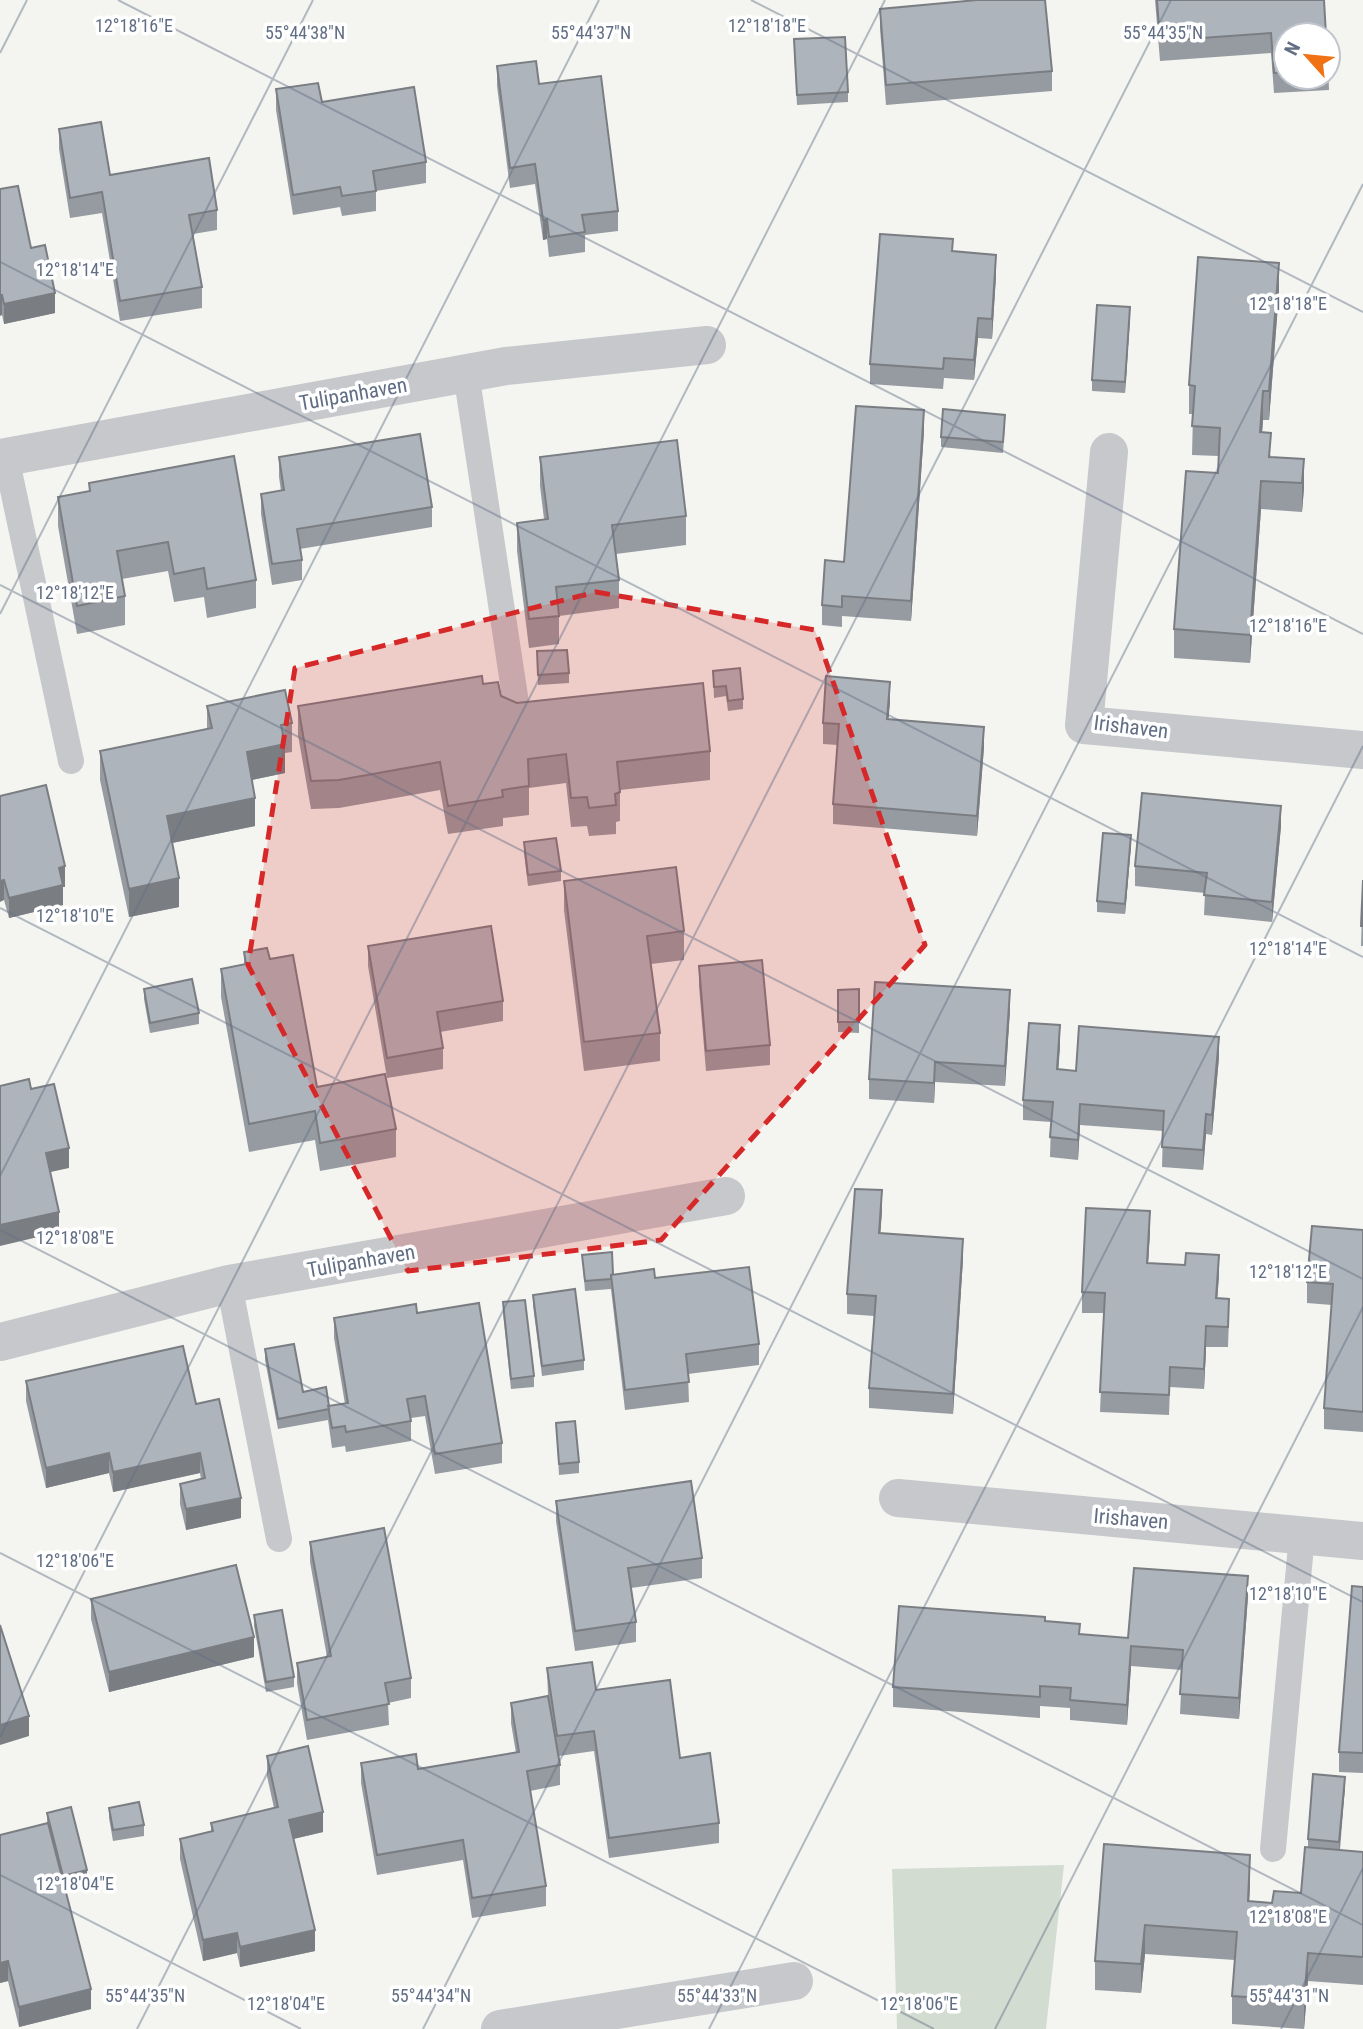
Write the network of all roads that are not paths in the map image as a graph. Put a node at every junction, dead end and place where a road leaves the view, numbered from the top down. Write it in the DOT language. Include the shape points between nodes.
graph roads {
  1 [pos="707,345"];
  2 [pos="466,373"];
  3 [pos="1109,452"];
  4 [pos="3,458"];
  5 [pos="516,703"];
  6 [pos="1363,750"];
  7 [pos="71,761"];
  8 [pos="726,1196"];
  9 [pos="229,1284"];
  10 [pos="0,1342"];
  11 [pos="898,1498"];
  12 [pos="1303,1535"];
  13 [pos="279,1539"];
  14 [pos="1363,1541"];
  15 [pos="1273,1849"];
  16 [pos="794,1981"];
  17 [pos="500,2029"];
  1 -- 2 [label="street, Tulipanhaven"];
  2 -- 4 [label="street, Tulipanhaven"];
  2 -- 5 [label="lane"];
  3 -- 6 [label="street, Irishaven" via="1084,725"];
  4 -- 7 [label="lane"];
  8 -- 9 [label="street, Tulipanhaven"];
  9 -- 10 [label="street, Tulipanhaven"];
  9 -- 13 [label="lane"];
  11 -- 12 [label="street, Irishaven"];
  12 -- 14 [label="street, Irishaven"];
  12 -- 15 [label="lane"];
  16 -- 17 [label="street"];
}
